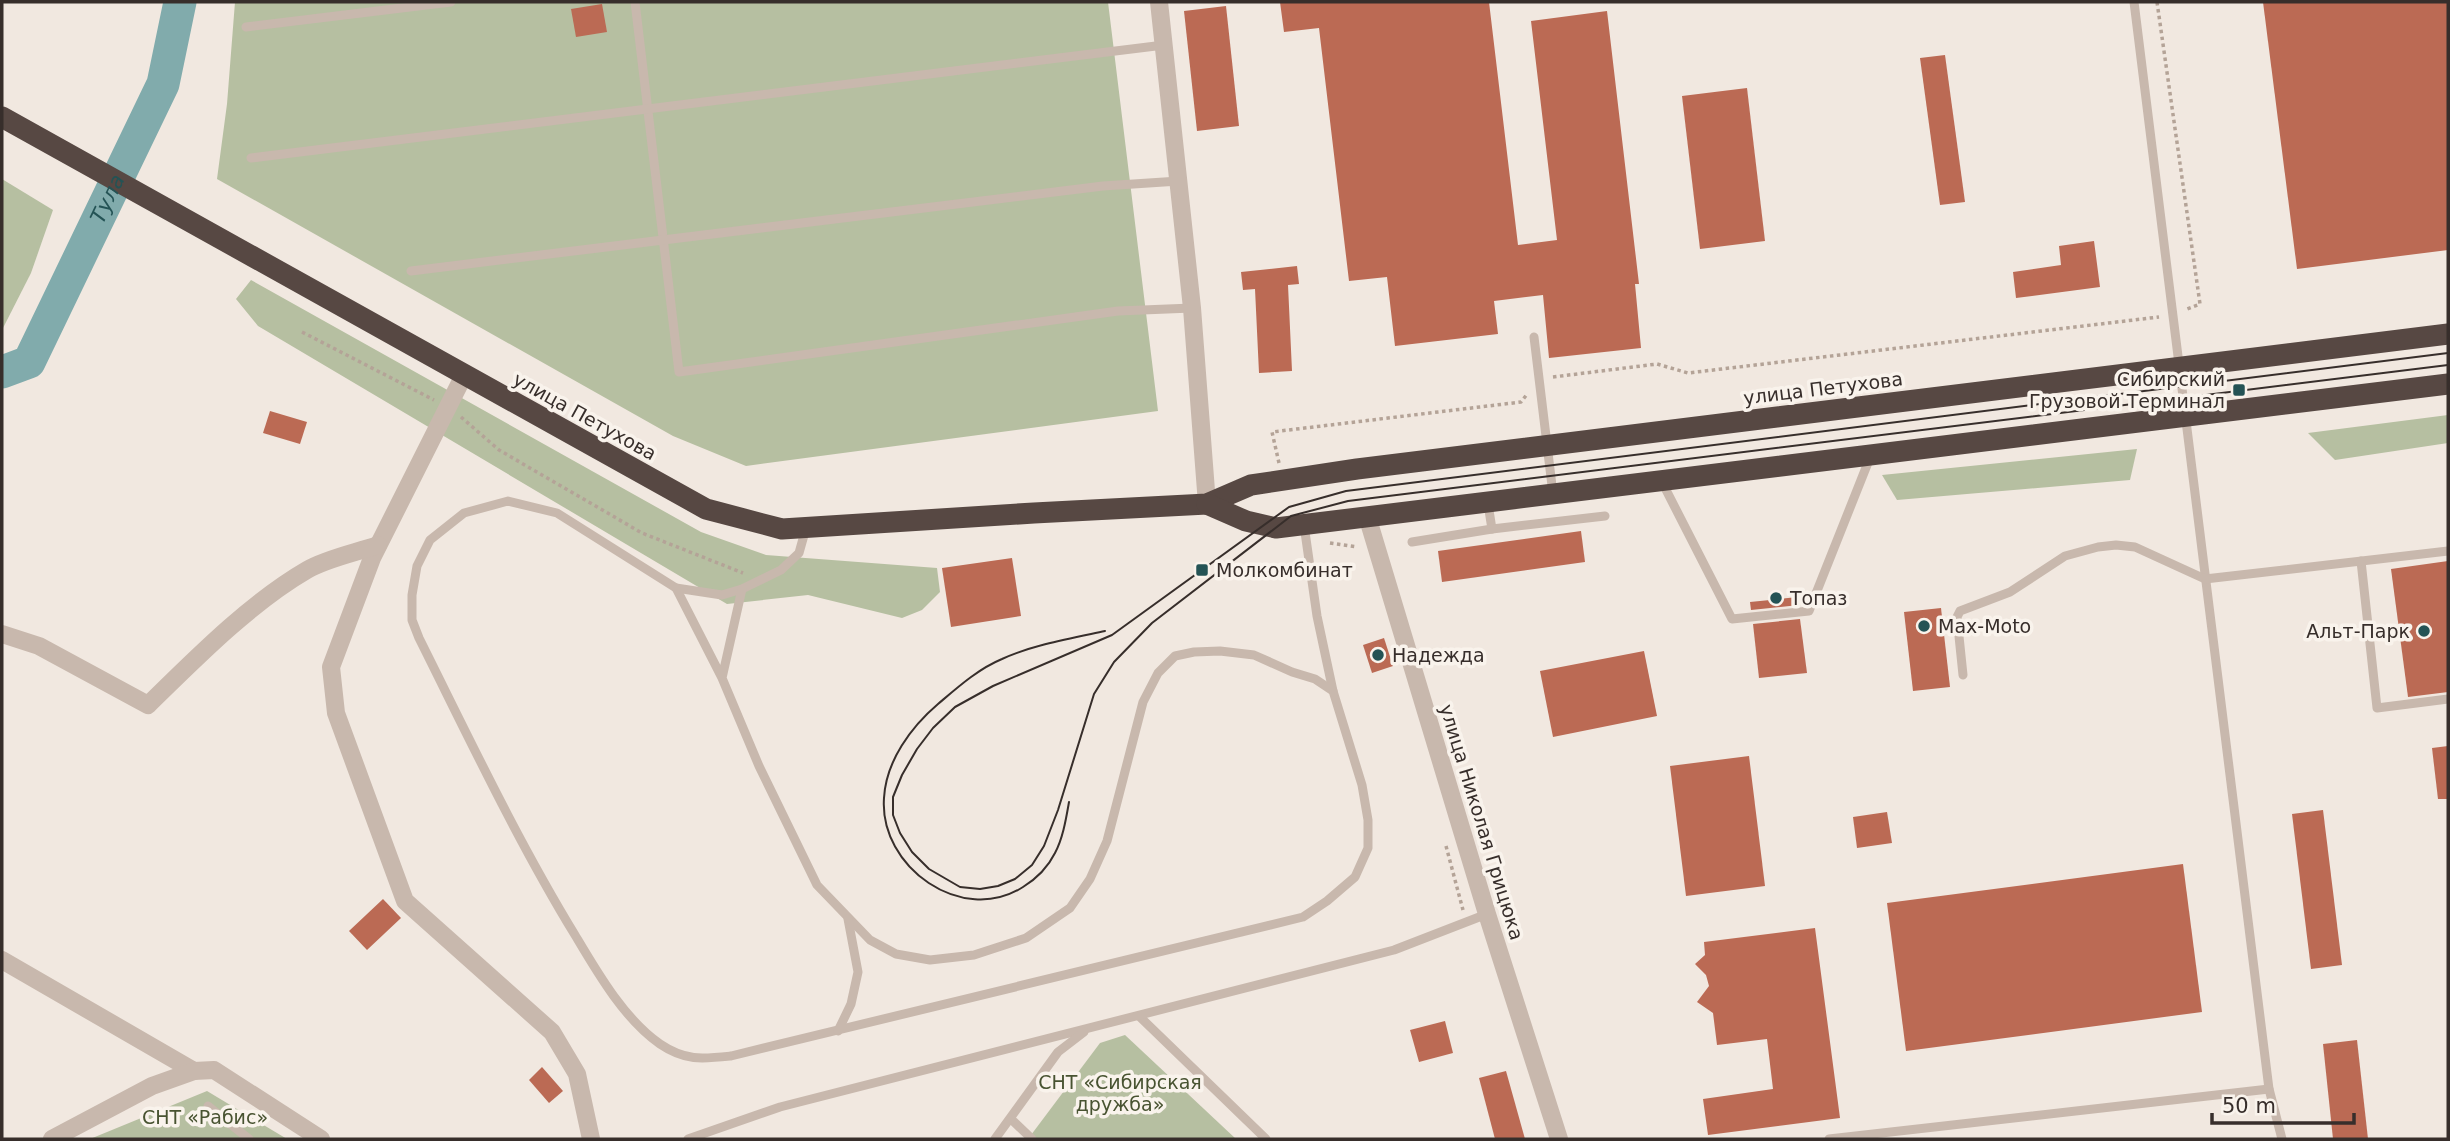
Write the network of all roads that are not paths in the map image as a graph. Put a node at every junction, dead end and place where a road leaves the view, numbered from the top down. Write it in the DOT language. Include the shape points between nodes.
graph roads {
  1 [pos="451,2"];
  2 [pos="635,2"];
  3 [pos="1159,2"];
  4 [pos="2134,2"];
  5 [pos="246,27"];
  6 [pos="1164,44"];
  7 [pos="648,108"];
  8 [pos="2,117"];
  9 [pos="251,159"];
  10 [pos="1178,181"];
  11 [pos="664,240"];
  12 [pos="411,271"];
  13 [pos="1192,308"];
  14 [pos="2448,334"];
  15 [pos="1534,337"];
  16 [pos="2179,367"];
  17 [pos="464,374"];
  18 [pos="2448,384"];
  19 [pos="2185,416"];
  20 [pos="1547,444"];
  21 [pos="1871,455"];
  22 [pos="1661,481"];
  23 [pos="1553,494"];
  24 [pos="1488,502"];
  25 [pos="1207,504"];
  26 [pos="1367,516"];
  27 [pos="1605,516"];
  28 [pos="1304,525"];
  29 [pos="806,528"];
  30 [pos="1492,529"];
  31 [pos="1412,542"];
  32 [pos="378,545"];
  33 [pos="2448,551"];
  34 [pos="2361,561"];
  35 [pos="2205,579"];
  36 [pos="676,588"];
  37 [pos="742,589"];
  38 [pos="2,634"];
  39 [pos="1963,675"];
  40 [pos="722,678"];
  41 [pos="1333,691"];
  42 [pos="2448,699"];
  43 [pos="1487,914"];
  44 [pos="847,917"];
  45 [pos="2,960"];
  46 [pos="1139,1016"];
  47 [pos="1089,1029"];
  48 [pos="838,1031"];
  49 [pos="194,1071"];
  50 [pos="2269,1089"];
  51 [pos="208,1106"];
  52 [pos="1011,1119"];
  53 [pos="52,1139"];
  54 [pos="249,1139"];
  55 [pos="321,1139"];
  56 [pos="591,1139"];
  57 [pos="688,1139"];
  58 [pos="995,1139"];
  59 [pos="1032,1139"];
  60 [pos="1266,1139"];
  61 [pos="1559,1139"];
  62 [pos="1829,1139"];
  63 [pos="2282,1139"];
  1 -- 5 [label="lane"];
  2 -- 7 [label="lane"];
  3 -- 6 [label="street"];
  4 -- 16 [label="lane"];
  6 -- 7 [label="lane"];
  6 -- 10 [label="street"];
  7 -- 9 [label="lane"];
  7 -- 11 [label="lane"];
  8 -- 17 [label="highway, улица Петухова"];
  10 -- 11 [label="lane" via="1103,186"];
  10 -- 13 [label="street"];
  11 -- 12 [label="lane"];
  11 -- 13 [label="lane" via="679,372 1118,311"];
  13 -- 25 [label="street"];
  14 -- 16 [label="highway, улица Петухова"];
  15 -- 20 [label="lane"];
  16 -- 19 [label="lane"];
  16 -- 20 [label="highway, улица Петухова"];
  17 -- 29 [label="highway, улица Петухова" via="706,509 782,529"];
  17 -- 32 [label="street"];
  18 -- 19 [label="highway, улица Петухова"];
  19 -- 21 [label="highway, улица Петухова"];
  19 -- 35 [label="lane"];
  20 -- 23 [label="lane"];
  20 -- 25 [label="highway, улица Петухова" via="1283,479 1251,485"];
  21 -- 22 [label="highway, улица Петухова"];
  21 -- 22 [label="lane" via="1809,611 1732,619"];
  22 -- 23 [label="highway, улица Петухова"];
  23 -- 24 [label="highway, улица Петухова"];
  24 -- 26 [label="highway, улица Петухова"];
  24 -- 30 [label="lane"];
  25 -- 28 [label="highway, улица Петухова" via="1262,525"];
  25 -- 29 [label="highway, улица Петухова"];
  26 -- 28 [label="highway, улица Петухова"];
  26 -- 43 [label="street, улица Николая Грицюка"];
  27 -- 30 [label="lane"];
  28 -- 41 [label="lane"];
  29 -- 37 [label="lane" via="799,553 781,570"];
  30 -- 31 [label="lane"];
  32 -- 38 [label="street" via="309,569 195,658 148,705 39,646"];
  32 -- 56 [label="street" via="331,667 337,712 405,901 552,1032 577,1074"];
  33 -- 34 [label="lane"];
  34 -- 35 [label="lane"];
  34 -- 42 [label="lane" via="2376,708"];
  35 -- 39 [label="lane" via="2135,547 2098,547 2065,556 2010,592 1960,611"];
  35 -- 50 [label="lane"];
  36 -- 37 [label="lane" via="722,595"];
  36 -- 40 [label="lane"];
  36 -- 48 [label="lane" via="558,513 508,501 464,513 430,540 417,566 412,620 548,891 598,973 659,1043 699,1059"];
  37 -- 40 [label="lane"];
  40 -- 44 [label="lane" via="817,885"];
  41 -- 44 [label="lane" via="1254,655 1220,651 1175,656 1158,673 1143,702 1107,841 1070,908 1026,938 974,955 930,960 896,954 870,940"];
  41 -- 48 [label="lane" via="1362,785 1368,848 1355,877 1327,901 1303,917"];
  43 -- 46 [label="lane" via="1394,950"];
  43 -- 61 [label="street, улица Николая Грицюка"];
  44 -- 48 [label="lane" via="858,972 851,1004"];
  45 -- 49 [label="street"];
  46 -- 47 [label="lane"];
  46 -- 60 [label="lane"];
  47 -- 52 [label="lane" via="1058,1052"];
  47 -- 57 [label="lane" via="780,1107"];
  49 -- 53 [label="street" via="152,1086"];
  49 -- 55 [label="street" via="214,1070"];
  50 -- 62 [label="lane"];
  50 -- 63 [label="lane"];
  51 -- 54 [label="lane"];
  52 -- 58 [label="lane"];
  52 -- 59 [label="lane"];
}
